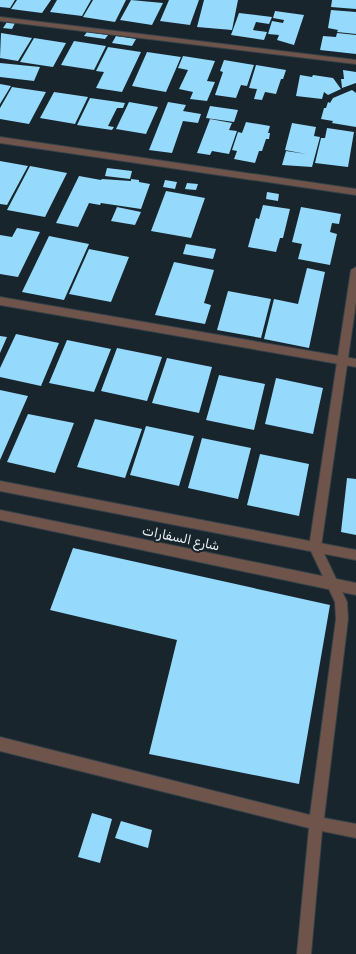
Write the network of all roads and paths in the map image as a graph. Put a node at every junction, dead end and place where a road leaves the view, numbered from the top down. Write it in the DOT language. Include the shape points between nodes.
graph roads {
  1 [pos="0,18"];
  2 [pos="356,62"];
  3 [pos="0,140"];
  4 [pos="356,192"];
  5 [pos="356,270"];
  6 [pos="0,301"];
  7 [pos="343,361"];
  8 [pos="356,363"];
  9 [pos="0,486"];
  10 [pos="0,515"];
  11 [pos="315,547"];
  12 [pos="356,555"];
  13 [pos="332,584"];
  14 [pos="356,589"];
  15 [pos="0,744"];
  16 [pos="316,823"];
  17 [pos="356,831"];
  18 [pos="304,954"];
  1 -- 2 [label="street"];
  3 -- 4 [label="street"];
  5 -- 7 [label="street"];
  6 -- 7 [label="street"];
  7 -- 8 [label="street"];
  7 -- 11 [label="street"];
  9 -- 11 [label="street, شارع السفارات"];
  10 -- 13 [label="street, شارع السفارات"];
  11 -- 12 [label="street, شارع السفارات"];
  11 -- 13 [label="street"];
  13 -- 14 [label="street, شارع السفارات"];
  13 -- 16 [label="street" via="340,602 342,619"];
  15 -- 16 [label="street"];
  16 -- 17 [label="street"];
  16 -- 18 [label="street"];
}
